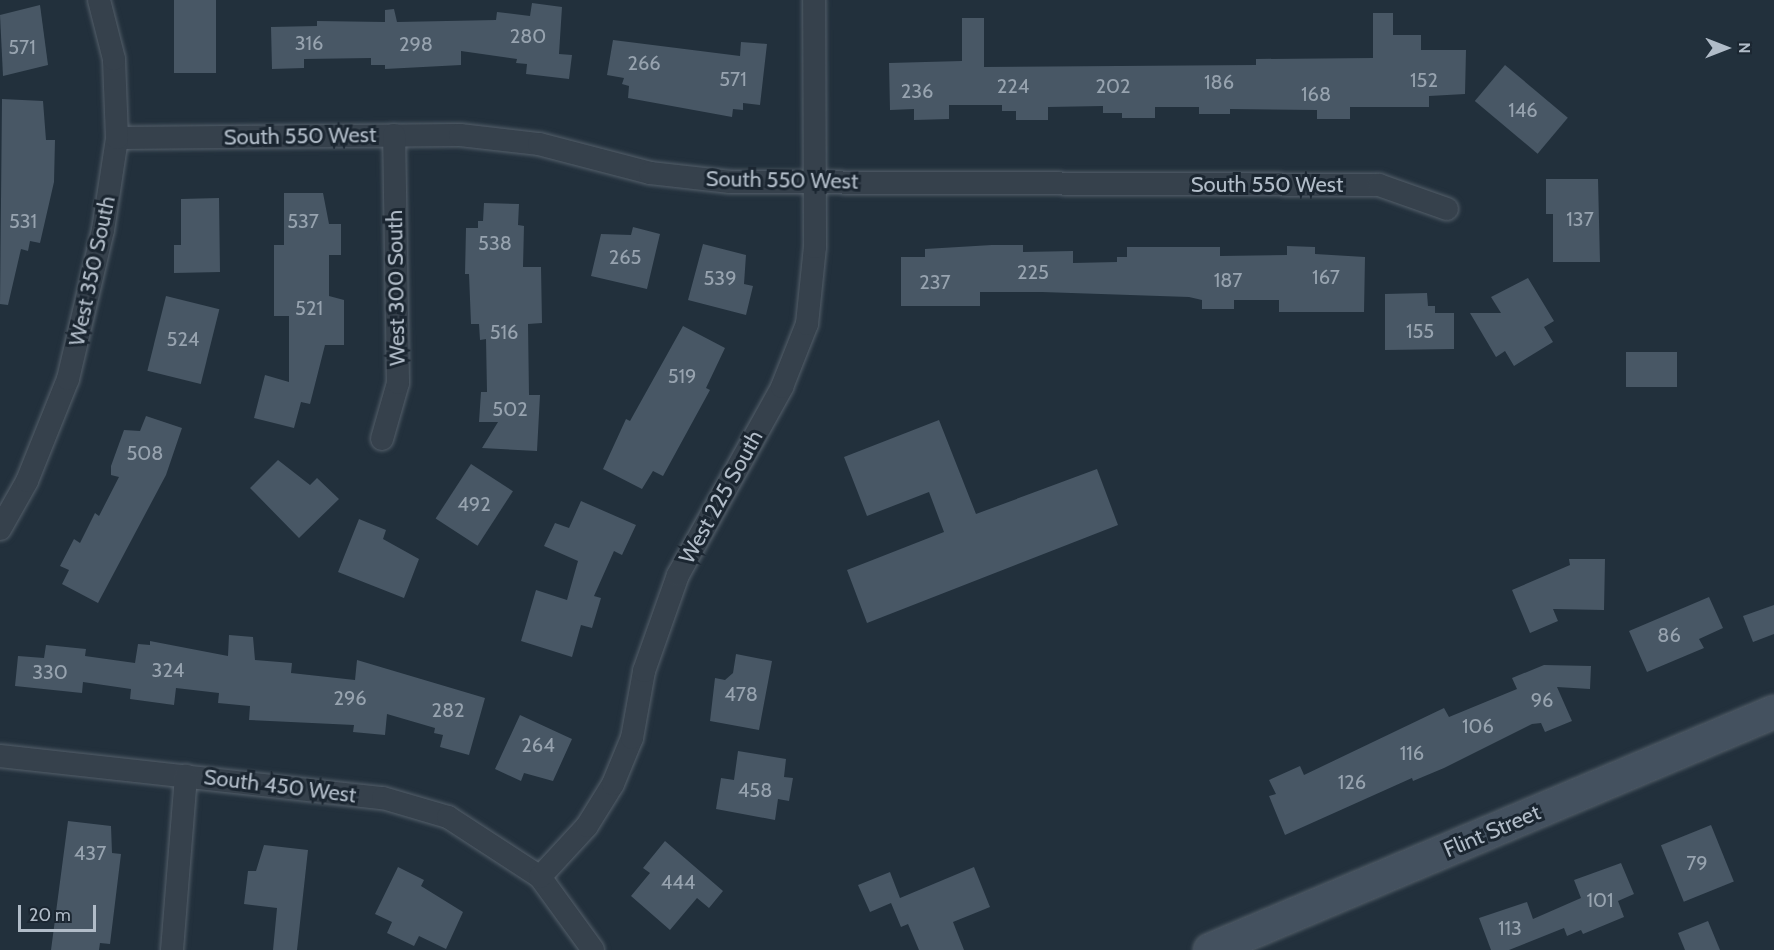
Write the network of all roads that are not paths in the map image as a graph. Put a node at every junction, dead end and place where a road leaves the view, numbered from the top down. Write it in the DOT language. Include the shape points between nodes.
graph roads {
  1 [pos="99,0"];
  2 [pos="814,0"];
  3 [pos="394,135"];
  4 [pos="117,138"];
  5 [pos="814,182"];
  6 [pos="1447,209"];
  7 [pos="382,439"];
  8 [pos="0,529"];
  9 [pos="1774,712"];
  10 [pos="0,756"];
  11 [pos="186,776"];
  12 [pos="540,877"];
  13 [pos="172,950"];
  14 [pos="593,950"];
  15 [pos="1210,950"];
  1 -- 4 [label="street, West 350 South" via="114,59"];
  2 -- 5 [label="street, West 225 South"];
  3 -- 4 [label="street, South 550 West"];
  3 -- 5 [label="street, South 550 West" via="460,135 539,144 650,173 730,182"];
  3 -- 7 [label="street, West 300 South" via="398,383"];
  4 -- 8 [label="street, West 350 South" via="103,230 68,379 27,481"];
  5 -- 6 [label="street, South 550 West" via="1379,185"];
  5 -- 12 [label="street, West 225 South" via="815,247 807,324 782,387 678,575 644,671 632,738 613,784 587,826"];
  9 -- 15 [label="street, Flint Street"];
  10 -- 11 [label="street, South 450 West"];
  11 -- 12 [label="street, South 450 West" via="383,798 447,817"];
  11 -- 13 [label="street"];
  12 -- 14 [label="street"];
}
